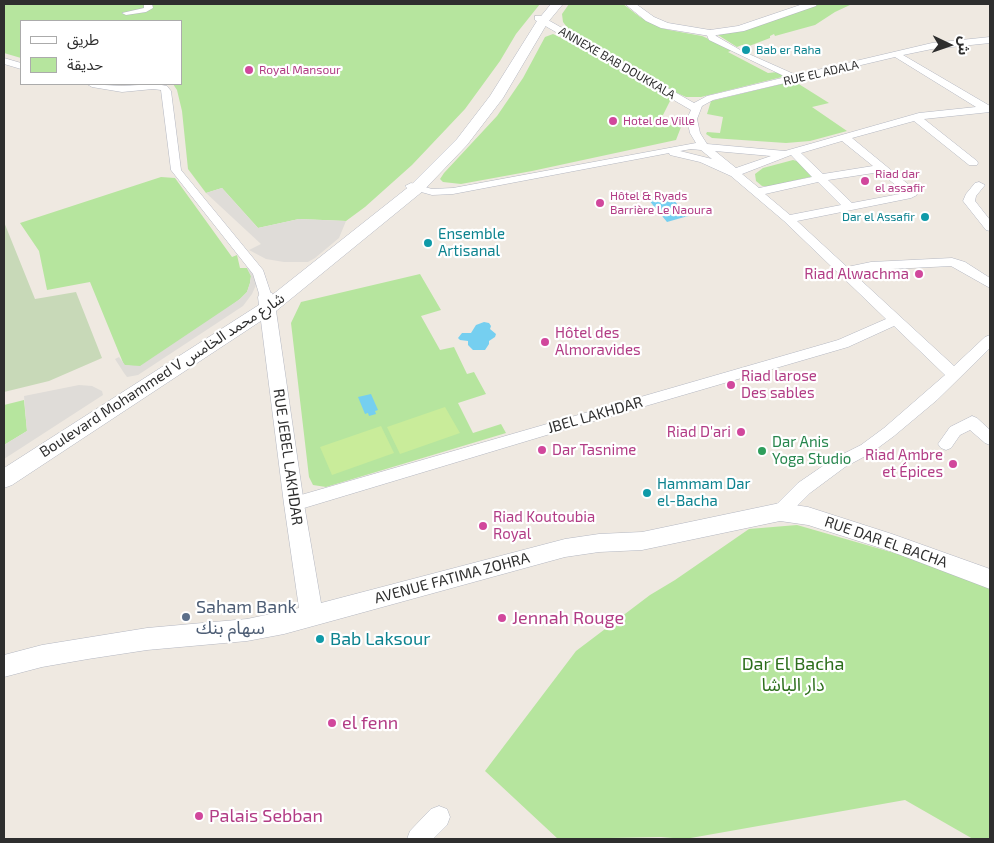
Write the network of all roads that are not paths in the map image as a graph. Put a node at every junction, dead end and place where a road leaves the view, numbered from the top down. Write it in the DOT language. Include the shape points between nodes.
graph roads {
  1 [pos="148,4"];
  2 [pos="550,4"];
  3 [pos="557,4"];
  4 [pos="630,4"];
  5 [pos="812,4"];
  6 [pos="126,13"];
  7 [pos="540,20"];
  8 [pos="710,33"];
  9 [pos="990,40"];
  10 [pos="898,56"];
  11 [pos="4,61"];
  12 [pos="20,66"];
  13 [pos="794,78"];
  14 [pos="97,85"];
  15 [pos="696,108"];
  16 [pos="988,109"];
  17 [pos="916,117"];
  18 [pos="845,138"];
  19 [pos="703,146"];
  20 [pos="656,152"];
  21 [pos="790,153"];
  22 [pos="973,163"];
  23 [pos="882,168"];
  24 [pos="733,173"];
  25 [pos="821,178"];
  26 [pos="979,185"];
  27 [pos="414,187"];
  28 [pos="757,192"];
  29 [pos="849,207"];
  30 [pos="788,219"];
  31 [pos="990,227"];
  32 [pos="844,272"];
  33 [pos="990,284"];
  34 [pos="268,302"];
  35 [pos="894,320"];
  36 [pos="990,340"];
  37 [pos="953,374"];
  38 [pos="990,439"];
  39 [pos="946,444"];
  40 [pos="4,468"];
  41 [pos="4,479"];
  42 [pos="294,504"];
  43 [pos="780,512"];
  44 [pos="990,579"];
  45 [pos="312,616"];
  46 [pos="4,666"];
  47 [pos="439,816"];
  48 [pos="418,839"];
  1 -- 6 [label="street" via="146,10"];
  2 -- 7 [label="main road, Boulevard Mohammed V شارع محمد الخامس"];
  3 -- 7 [label="main road, Boulevard Mohammed V شارع محمد الخامس"];
  4 -- 8 [label="street" via="665,26"];
  5 -- 8 [label="street" via="740,29"];
  7 -- 15 [label="street, ANNEXE BAB DOUKKALA"];
  7 -- 27 [label="main road, Boulevard Mohammed V شارع محمد الخامس" via="496,98 462,142"];
  8 -- 13 [label="street" via="712,38"];
  9 -- 10 [label="street, RUE EL ADALA" via="940,45"];
  10 -- 13 [label="street, RUE EL ADALA"];
  10 -- 16 [label="street"];
  11 -- 12 [label="street"];
  13 -- 15 [label="street, RUE EL ADALA" via="710,98"];
  14 -- 34 [label="street" via="122,90 153,86 164,88 176,170 259,273"];
  15 -- 19 [label="street" via="692,124"];
  16 -- 17 [label="street"];
  17 -- 18 [label="street"];
  17 -- 22 [label="street"];
  18 -- 21 [label="street"];
  18 -- 23 [label="street"];
  19 -- 20 [label="street"];
  19 -- 21 [label="street"];
  19 -- 24 [label="street"];
  20 -- 24 [label="street" via="692,156"];
  20 -- 27 [label="street" via="452,191 432,192"];
  21 -- 24 [label="street"];
  21 -- 25 [label="street"];
  23 -- 25 [label="street"];
  23 -- 29 [label="street" via="911,195"];
  24 -- 28 [label="street"];
  25 -- 28 [label="street"];
  25 -- 29 [label="street"];
  26 -- 31 [label="street" via="969,201"];
  27 -- 34 [label="main road, Boulevard Mohammed V شارع محمد الخامس"];
  28 -- 30 [label="street"];
  29 -- 30 [label="street"];
  30 -- 32 [label="street"];
  32 -- 33 [label="street" via="870,266 952,262"];
  32 -- 35 [label="street"];
  34 -- 40 [label="main road, Boulevard Mohammed V شارع محمد الخامس"];
  34 -- 41 [label="main road, Boulevard Mohammed V شارع محمد الخامس"];
  34 -- 42 [label="street, RUE JEBEL LAKHDAR"];
  35 -- 37 [label="street"];
  35 -- 42 [label="street, JBEL LAKHDAR" via="843,344"];
  36 -- 37 [label="street"];
  37 -- 43 [label="street" via="889,432 804,488"];
  38 -- 39 [label="street" via="972,422 955,431"];
  42 -- 45 [label="street, RUE JEBEL LAKHDAR"];
  43 -- 44 [label="street, RUE DAR EL BACHA" via="808,516"];
  43 -- 45 [label="street, AVENUE FATIMA ZOHRA" via="642,541 565,548"];
  45 -- 46 [label="street, AVENUE FATIMA ZOHRA" via="247,630 88,648"];
  47 -- 48 [label="street"];
}
